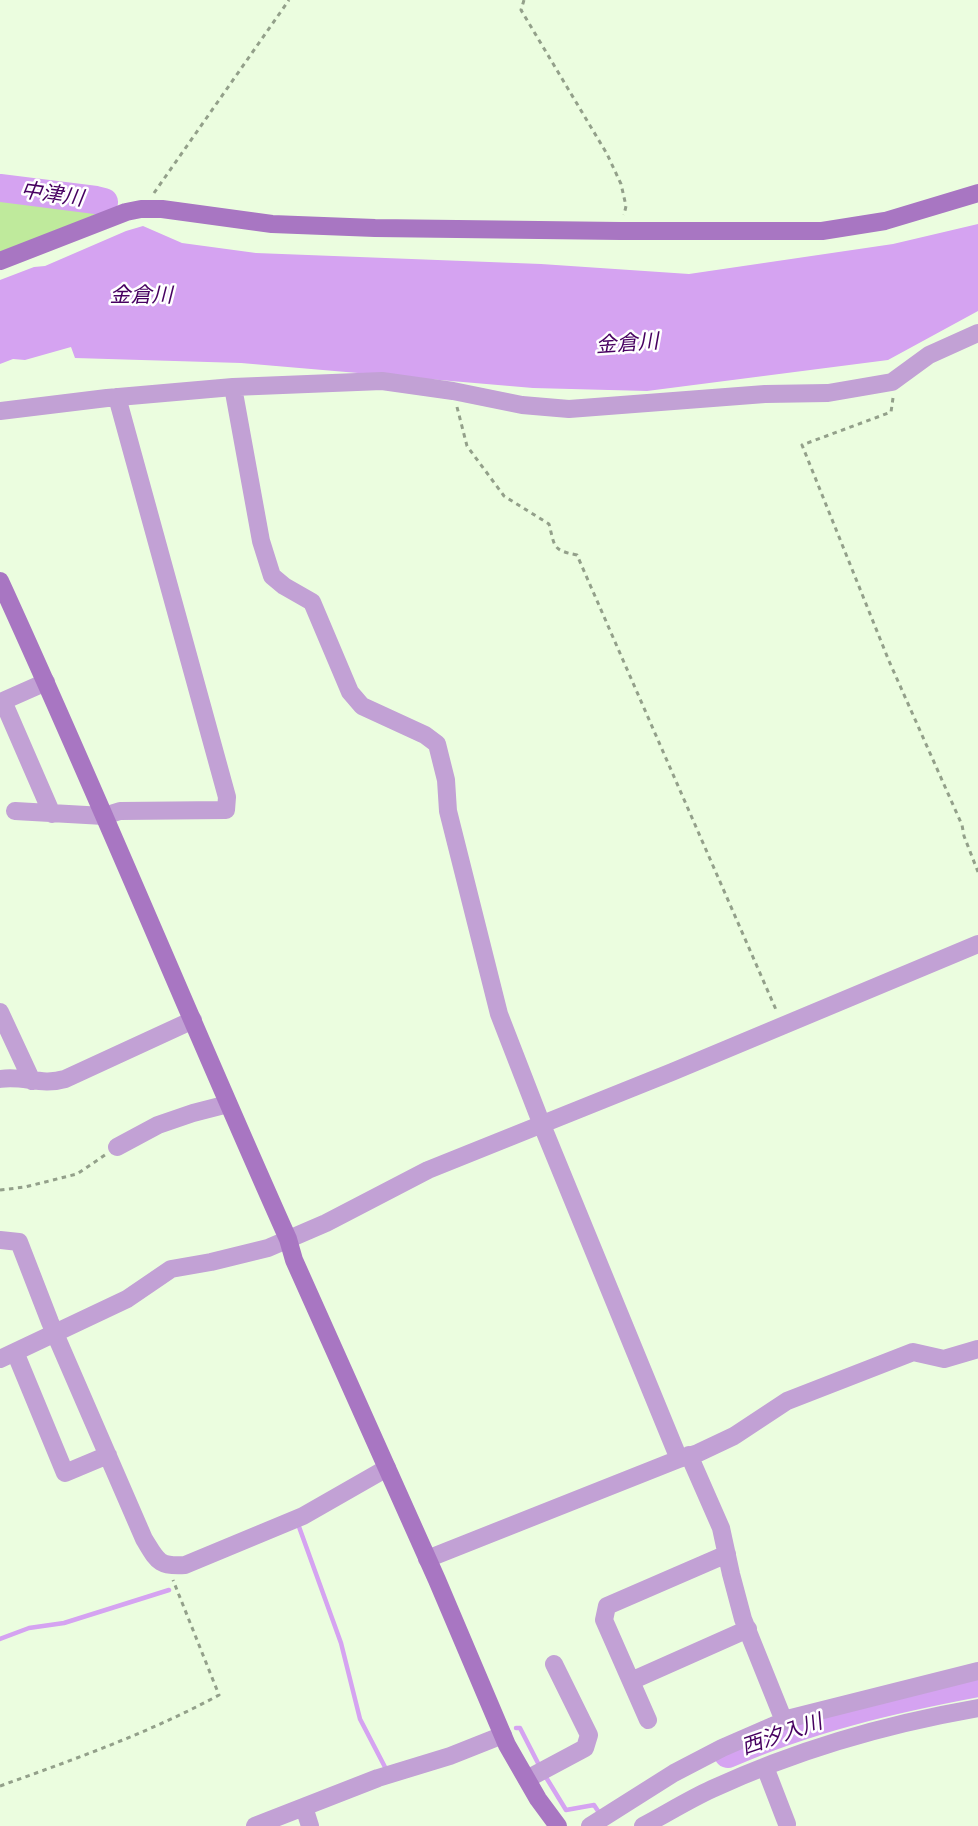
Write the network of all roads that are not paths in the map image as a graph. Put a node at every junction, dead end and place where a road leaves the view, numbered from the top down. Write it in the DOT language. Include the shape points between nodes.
graph roads {
  1 [pos="978,193"];
  2 [pos="0,261"];
  3 [pos="978,333"];
  4 [pos="233,387"];
  5 [pos="117,397"];
  6 [pos="0,411"];
  7 [pos="0,581"];
  8 [pos="46,682"];
  9 [pos="15,811"];
  10 [pos="52,814"];
  11 [pos="105,816"];
  12 [pos="978,944"];
  13 [pos="0,1011"];
  14 [pos="193,1020"];
  15 [pos="0,1079"];
  16 [pos="32,1081"];
  17 [pos="228,1104"];
  18 [pos="542,1125"];
  19 [pos="117,1147"];
  20 [pos="288,1239"];
  21 [pos="0,1240"];
  22 [pos="55,1332"];
  23 [pos="978,1349"];
  24 [pos="7,1356"];
  25 [pos="108,1455"];
  26 [pos="684,1457"];
  27 [pos="387,1468"];
  28 [pos="727,1554"];
  29 [pos="427,1559"];
  30 [pos="748,1629"];
  31 [pos="554,1664"];
  32 [pos="978,1671"];
  33 [pos="631,1681"];
  34 [pos="978,1708"];
  35 [pos="648,1720"];
  36 [pos="784,1721"];
  37 [pos="503,1735"];
  38 [pos="765,1767"];
  39 [pos="537,1774"];
  40 [pos="304,1807"];
  41 [pos="787,1824"];
  42 [pos="259,1825"];
  43 [pos="310,1826"];
  44 [pos="558,1826"];
  45 [pos="590,1826"];
  46 [pos="643,1826"];
  1 -- 2 [label="street" via="885,221 822,231 375,228 284,224 141,209"];
  3 -- 4 [label="street" via="929,355 891,382 828,393 569,409 522,405 382,381"];
  4 -- 5 [label="street"];
  4 -- 18 [label="street" via="261,541 272,576 312,602 350,692 362,706 437,744 446,780 448,811 499,1014"];
  5 -- 6 [label="street"];
  5 -- 11 [label="street" via="227,797 226,810 120,811"];
  7 -- 8 [label="street"];
  8 -- 10 [label="street" via="3,701"];
  8 -- 11 [label="street"];
  9 -- 10 [label="street"];
  10 -- 11 [label="street"];
  11 -- 14 [label="street"];
  12 -- 18 [label="street"];
  13 -- 16 [label="street"];
  14 -- 16 [label="street" via="65,1079"];
  14 -- 17 [label="street"];
  15 -- 16 [label="street"];
  17 -- 19 [label="street" via="158,1125"];
  17 -- 20 [label="street"];
  18 -- 20 [label="street" via="428,1170"];
  18 -- 26 [label="street"];
  20 -- 22 [label="street" via="268,1248 171,1269 127,1299"];
  20 -- 27 [label="street"];
  21 -- 22 [label="street" via="19,1242"];
  22 -- 24 [label="street"];
  22 -- 25 [label="street"];
  23 -- 26 [label="street" via="944,1359 913,1352 787,1401 734,1436"];
  24 -- 25 [label="street" via="65,1473"];
  25 -- 27 [label="street" via="144,1539 158,1561 169,1566 185,1565 303,1516"];
  26 -- 28 [label="street" via="721,1528"];
  26 -- 29 [label="street"];
  27 -- 29 [label="street"];
  28 -- 30 [label="street"];
  28 -- 33 [label="street" via="607,1606 604,1620"];
  29 -- 37 [label="street"];
  30 -- 33 [label="street"];
  30 -- 36 [label="street"];
  31 -- 39 [label="street" via="589,1735 585,1748"];
  32 -- 36 [label="street"];
  33 -- 35 [label="street"];
  34 -- 38 [label="street" via="890,1726"];
  36 -- 45 [label="street" via="674,1773"];
  37 -- 39 [label="street"];
  37 -- 40 [label="street"];
  38 -- 41 [label="street"];
  38 -- 46 [label="street"];
  39 -- 44 [label="street"];
  40 -- 42 [label="street"];
  40 -- 43 [label="street"];
}
